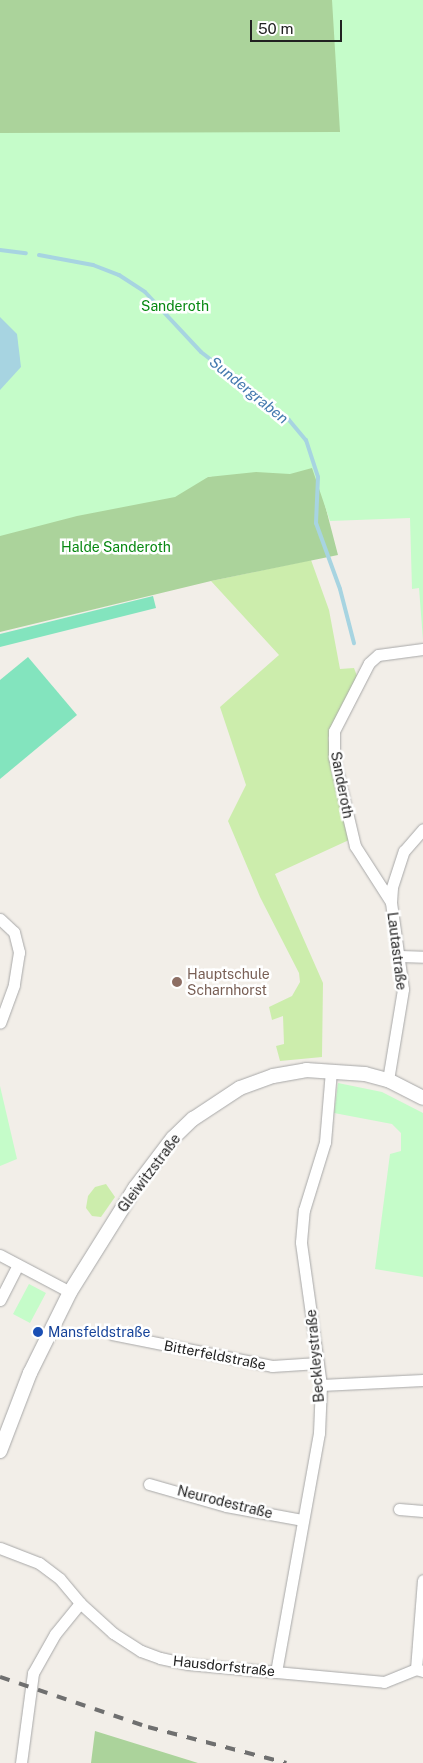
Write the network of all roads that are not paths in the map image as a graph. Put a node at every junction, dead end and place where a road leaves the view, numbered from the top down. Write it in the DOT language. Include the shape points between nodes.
graph roads {
  1 [pos="423,649"];
  2 [pos="423,829"];
  3 [pos="391,902"];
  4 [pos="0,919"];
  5 [pos="400,956"];
  6 [pos="423,957"];
  7 [pos="0,1022"];
  8 [pos="332,1070"];
  9 [pos="388,1080"];
  10 [pos="423,1098"];
  11 [pos="0,1256"];
  12 [pos="18,1265"];
  13 [pos="70,1292"];
  14 [pos="0,1300"];
  15 [pos="112,1334"];
  16 [pos="318,1363"];
  17 [pos="423,1380"];
  18 [pos="321,1385"];
  19 [pos="0,1451"];
  20 [pos="149,1484"];
  21 [pos="399,1509"];
  22 [pos="423,1511"];
  23 [pos="302,1520"];
  24 [pos="0,1548"];
  25 [pos="423,1580"];
  26 [pos="80,1603"];
  27 [pos="419,1670"];
  28 [pos="276,1672"];
  29 [pos="21,1763"];
  1 -- 3 [label="street, Sanderoth" via="378,655 369,663 334,731 334,757 355,846"];
  2 -- 3 [label="street, Lautastraße" via="399,862"];
  3 -- 5 [label="street, Lautastraße"];
  4 -- 7 [label="street" via="13,930 19,952 14,985"];
  5 -- 6 [label="street"];
  5 -- 9 [label="street, Lautastraße" via="403,1002"];
  8 -- 9 [label="street, Gleiwitzstraße"];
  8 -- 13 [label="street, Gleiwitzstraße" via="291,1072 256,1081 219,1098 193,1119 173,1138 135,1188"];
  8 -- 16 [label="street, Beckleystraße" via="325,1142 304,1210 301,1242"];
  9 -- 10 [label="street, Gleiwitzstraße"];
  11 -- 12 [label="street"];
  12 -- 13 [label="street"];
  12 -- 14 [label="street"];
  13 -- 19 [label="street, Gleiwitzstraße" via="30,1373"];
  15 -- 16 [label="street, Bitterfeldstraße" via="272,1366"];
  16 -- 18 [label="street, Beckleystraße"];
  17 -- 18 [label="street"];
  18 -- 23 [label="street, Beckleystraße" via="319,1433"];
  20 -- 23 [label="street, Neurodestraße" via="226,1506"];
  21 -- 22 [label="street"];
  23 -- 28 [label="street, Beckleystraße"];
  24 -- 26 [label="street, Hausdorfstraße" via="39,1563 60,1578"];
  25 -- 27 [label="street"];
  26 -- 28 [label="street, Hausdorfstraße" via="113,1633 160,1658 188,1664"];
  26 -- 29 [label="street" via="54,1634 33,1673"];
  27 -- 28 [label="street, Hausdorfstraße" via="384,1682"];
}
